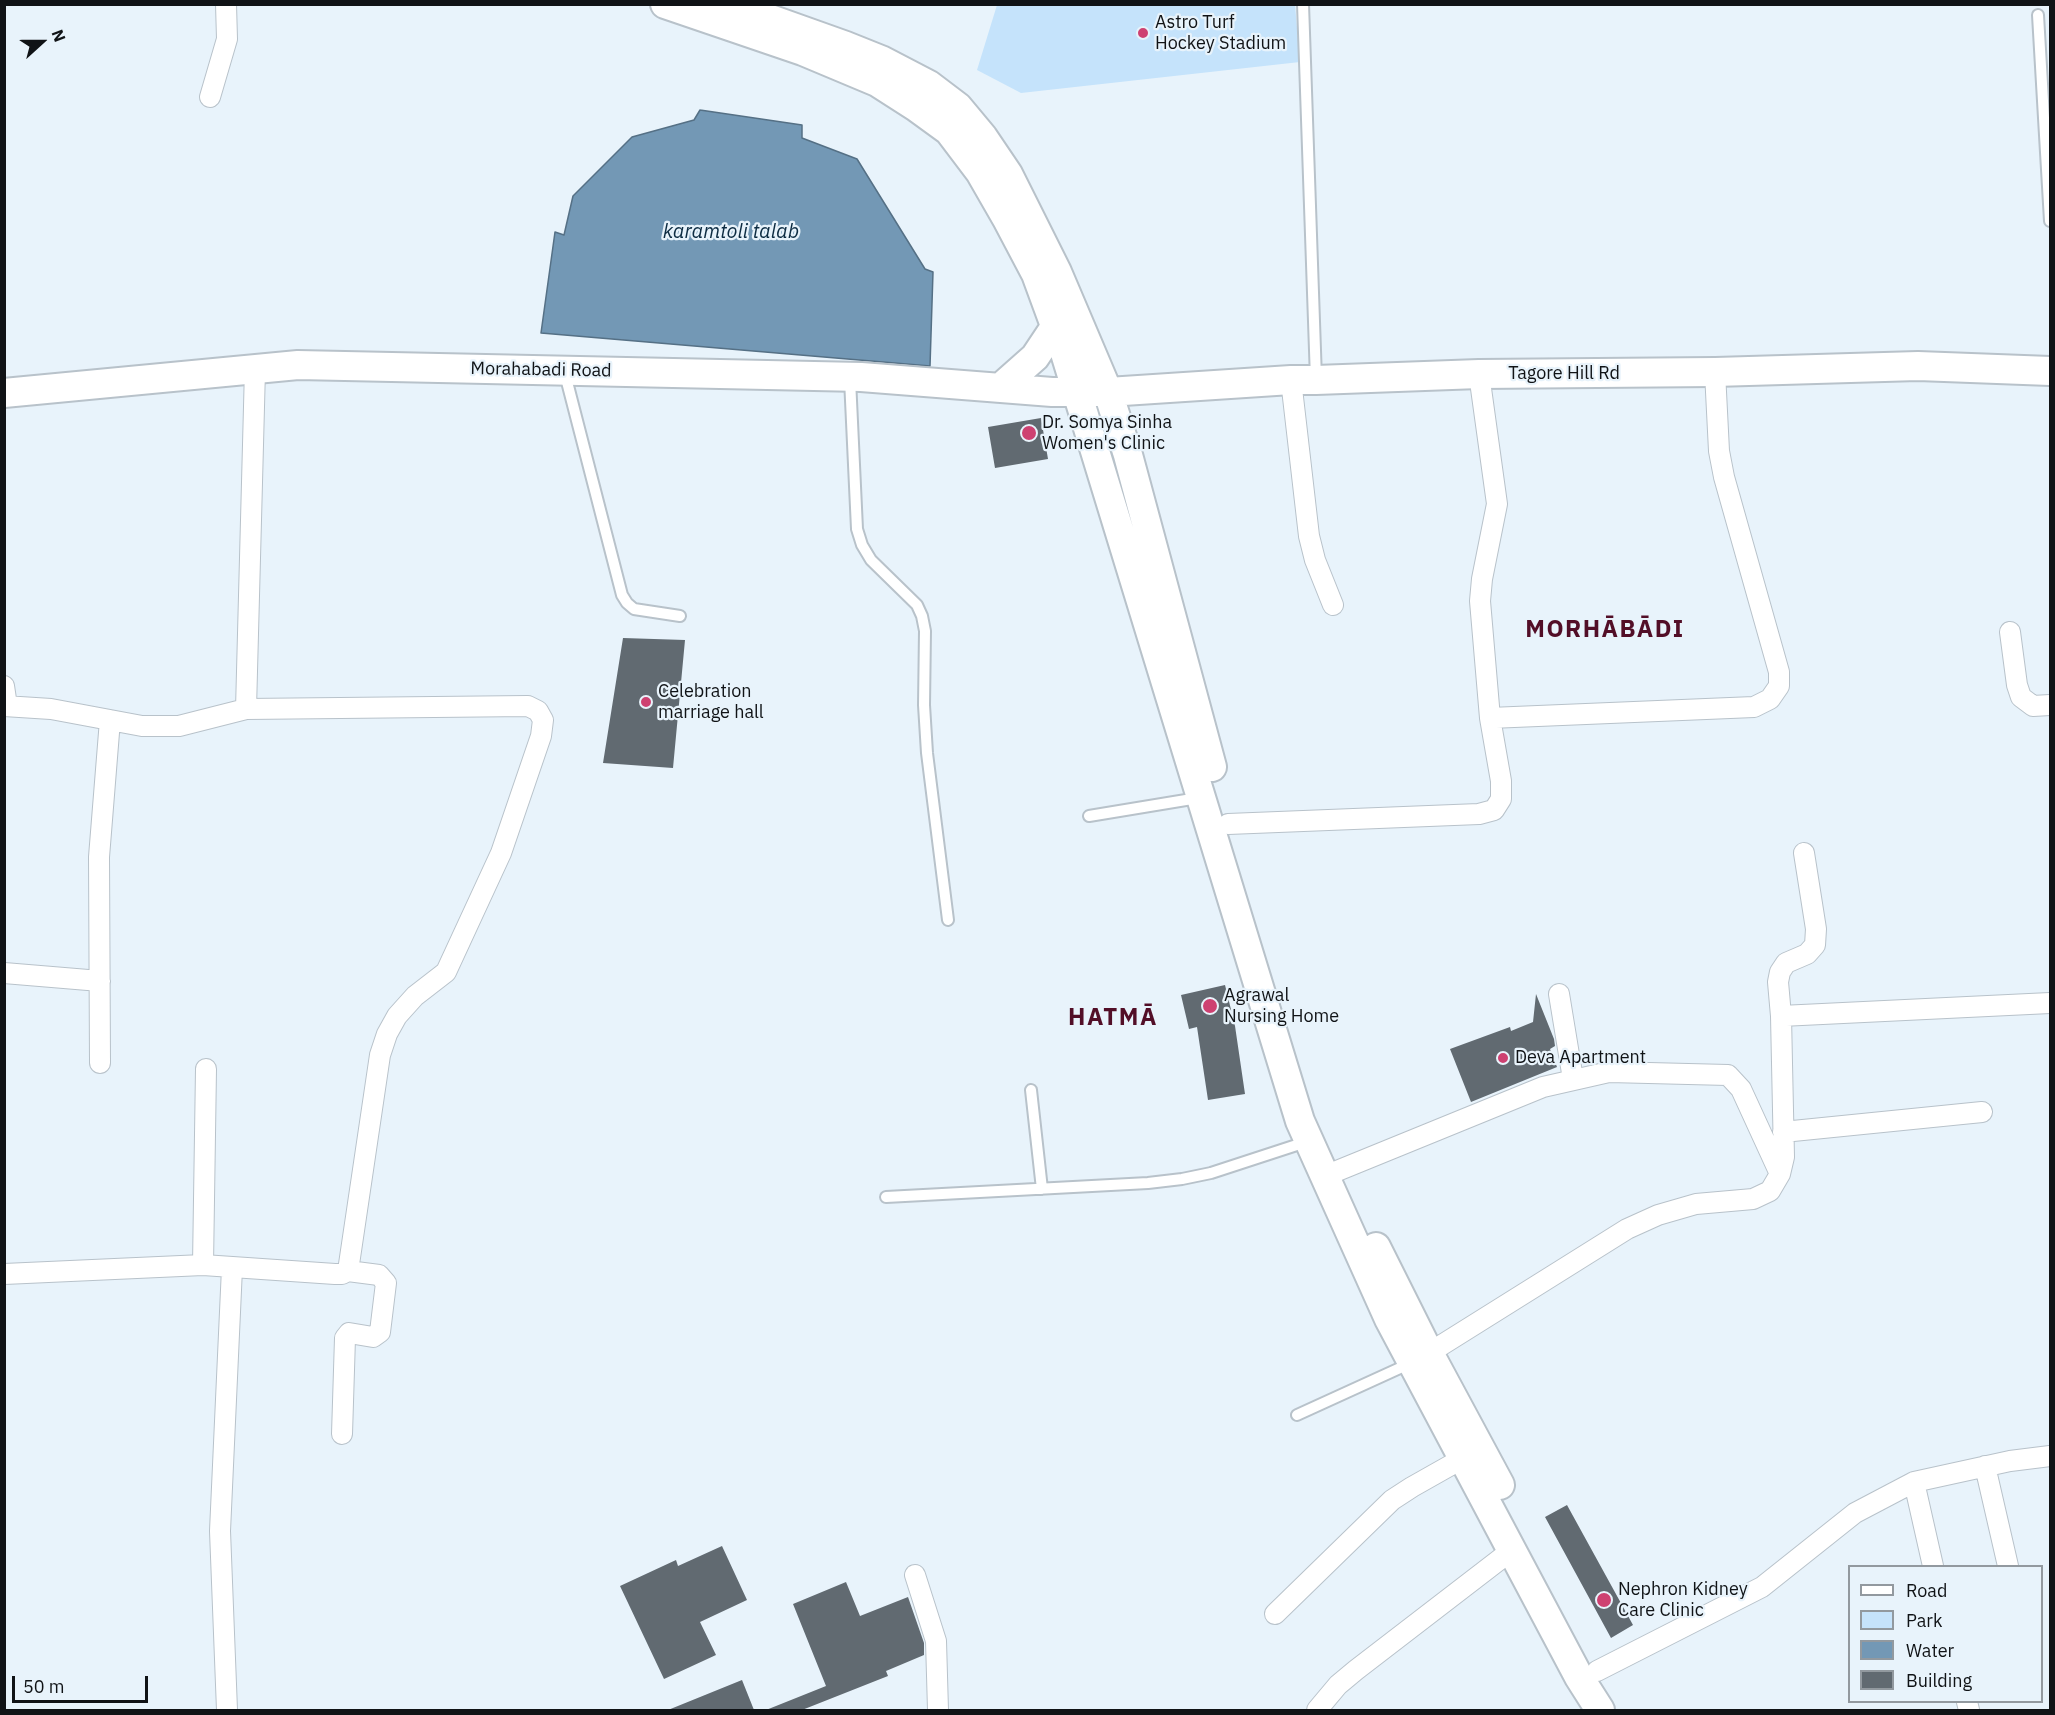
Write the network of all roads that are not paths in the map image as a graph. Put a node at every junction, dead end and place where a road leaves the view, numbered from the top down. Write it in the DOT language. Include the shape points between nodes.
graph roads {
  1 [pos="226,4"];
  2 [pos="665,4"];
  3 [pos="728,4"];
  4 [pos="1303,4"];
  5 [pos="2038,15"];
  6 [pos="210,97"];
  7 [pos="2050,221"];
  8 [pos="1055,327"];
  9 [pos="255,369"];
  10 [pos="565,370"];
  11 [pos="2050,371"];
  12 [pos="1715,372"];
  13 [pos="1479,374"];
  14 [pos="850,377"];
  15 [pos="1304,380"];
  16 [pos="1000,388"];
  17 [pos="1077,392"];
  18 [pos="1108,392"];
  19 [pos="4,393"];
  20 [pos="1333,605"];
  21 [pos="680,616"];
  22 [pos="2010,632"];
  23 [pos="4,686"];
  24 [pos="2050,705"];
  25 [pos="6,706"];
  26 [pos="246,710"];
  27 [pos="1490,718"];
  28 [pos="111,720"];
  29 [pos="1202,798"];
  30 [pos="1089,816"];
  31 [pos="1228,824"];
  32 [pos="1804,853"];
  33 [pos="948,920"];
  34 [pos="4,973"];
  35 [pos="100,981"];
  36 [pos="1559,994"];
  37 [pos="2050,1004"];
  38 [pos="1781,1016"];
  39 [pos="100,1063"];
  40 [pos="206,1070"];
  41 [pos="1573,1078"];
  42 [pos="1031,1090"];
  43 [pos="1982,1112"];
  44 [pos="1783,1132"];
  45 [pos="1309,1141"];
  46 [pos="1338,1171"];
  47 [pos="1780,1174"];
  48 [pos="1042,1189"];
  49 [pos="886,1197"];
  50 [pos="203,1264"];
  51 [pos="231,1268"];
  52 [pos="348,1271"];
  53 [pos="4,1274"];
  54 [pos="1420,1358"];
  55 [pos="1297,1414"];
  56 [pos="342,1434"];
  57 [pos="1472,1453"];
  58 [pos="2050,1456"];
  59 [pos="1985,1466"];
  60 [pos="1914,1482"];
  61 [pos="1512,1550"];
  62 [pos="1933,1565"];
  63 [pos="2008,1565"];
  64 [pos="915,1575"];
  65 [pos="1275,1614"];
  66 [pos="1597,1671"];
  67 [pos="227,1710"];
  68 [pos="938,1710"];
  69 [pos="1317,1710"];
  70 [pos="1600,1710"];
  71 [pos="1621,1710"];
  1 -- 6 [label="street" via="227,39"];
  2 -- 8 [label="main road" via="803,51 877,82 949,131 980,172 1007,219 1036,274"];
  3 -- 18 [label="main road" via="882,60 929,85 958,107 1008,174 1057,272"];
  4 -- 15 [label="lane"];
  5 -- 7 [label="lane"];
  8 -- 16 [label="main road" via="1035,357"];
  8 -- 17 [label="main road"];
  9 -- 10 [label="main road, Morahabadi Road" via="298,364"];
  9 -- 19 [label="main road, Morahabadi Road"];
  9 -- 26 [label="street"];
  10 -- 14 [label="main road, Morahabadi Road"];
  10 -- 21 [label="lane" via="622,595 634,609"];
  11 -- 12 [label="main road, Tagore Hill Rd" via="1918,366"];
  12 -- 13 [label="main road, Tagore Hill Rd"];
  12 -- 27 [label="street" via="1724,477 1779,672 1779,686 1770,699 1754,706"];
  13 -- 15 [label="main road, Tagore Hill Rd"];
  13 -- 27 [label="street" via="1497,504 1480,601"];
  14 -- 16 [label="main road, Morahabadi Road"];
  14 -- 33 [label="lane" via="861,545 916,605 925,631 927,753"];
  15 -- 18 [label="main road, Tagore Hill Rd"];
  15 -- 20 [label="street" via="1309,536"];
  16 -- 17 [label="main road, Morahabadi Road"];
  17 -- 18 [label="main road, Tagore Hill Rd"];
  17 -- 29 [label="main road"];
  18 -- 31 [label="main road"];
  22 -- 24 [label="street" via="2021,697 2032,706"];
  23 -- 25 [label="street"];
  25 -- 28 [label="street"];
  26 -- 28 [label="street" via="179,726 142,726"];
  26 -- 52 [label="street" via="528,706 538,711 543,720 542,736 501,853 446,972 415,996 387,1034 380,1054"];
  27 -- 31 [label="street" via="1502,799 1494,810 1479,814"];
  28 -- 35 [label="street" via="99,857"];
  29 -- 30 [label="lane"];
  29 -- 45 [label="main road"];
  31 -- 46 [label="main road" via="1313,1116"];
  32 -- 38 [label="street" via="1815,945 1807,954 1786,963 1780,972"];
  34 -- 35 [label="street"];
  35 -- 39 [label="street"];
  36 -- 41 [label="street"];
  37 -- 38 [label="street"];
  38 -- 44 [label="street"];
  40 -- 50 [label="street"];
  41 -- 46 [label="street" via="1543,1086"];
  41 -- 47 [label="street" via="1609,1072 1728,1075 1741,1089"];
  42 -- 48 [label="lane"];
  43 -- 44 [label="street"];
  44 -- 47 [label="street"];
  45 -- 48 [label="lane" via="1182,1179"];
  45 -- 54 [label="main road" via="1389,1319"];
  46 -- 54 [label="main road"];
  47 -- 54 [label="street" via="1770,1191 1753,1199 1696,1204 1627,1229"];
  48 -- 49 [label="lane"];
  50 -- 51 [label="street"];
  50 -- 53 [label="street"];
  51 -- 52 [label="street" via="335,1274"];
  51 -- 67 [label="street" via="220,1531"];
  52 -- 56 [label="street" via="379,1275 386,1283 378,1336 350,1333 345,1338"];
  54 -- 55 [label="lane"];
  54 -- 57 [label="main road"];
  57 -- 61 [label="main road"];
  57 -- 65 [label="street" via="1392,1500"];
  57 -- 66 [label="main road"];
  58 -- 59 [label="street"];
  59 -- 60 [label="street"];
  59 -- 63 [label="street"];
  60 -- 62 [label="street"];
  60 -- 66 [label="street" via="1856,1513 1762,1587"];
  61 -- 69 [label="street" via="1356,1670"];
  61 -- 70 [label="main road"];
  64 -- 68 [label="street" via="936,1641"];
  66 -- 71 [label="main road"];
}
